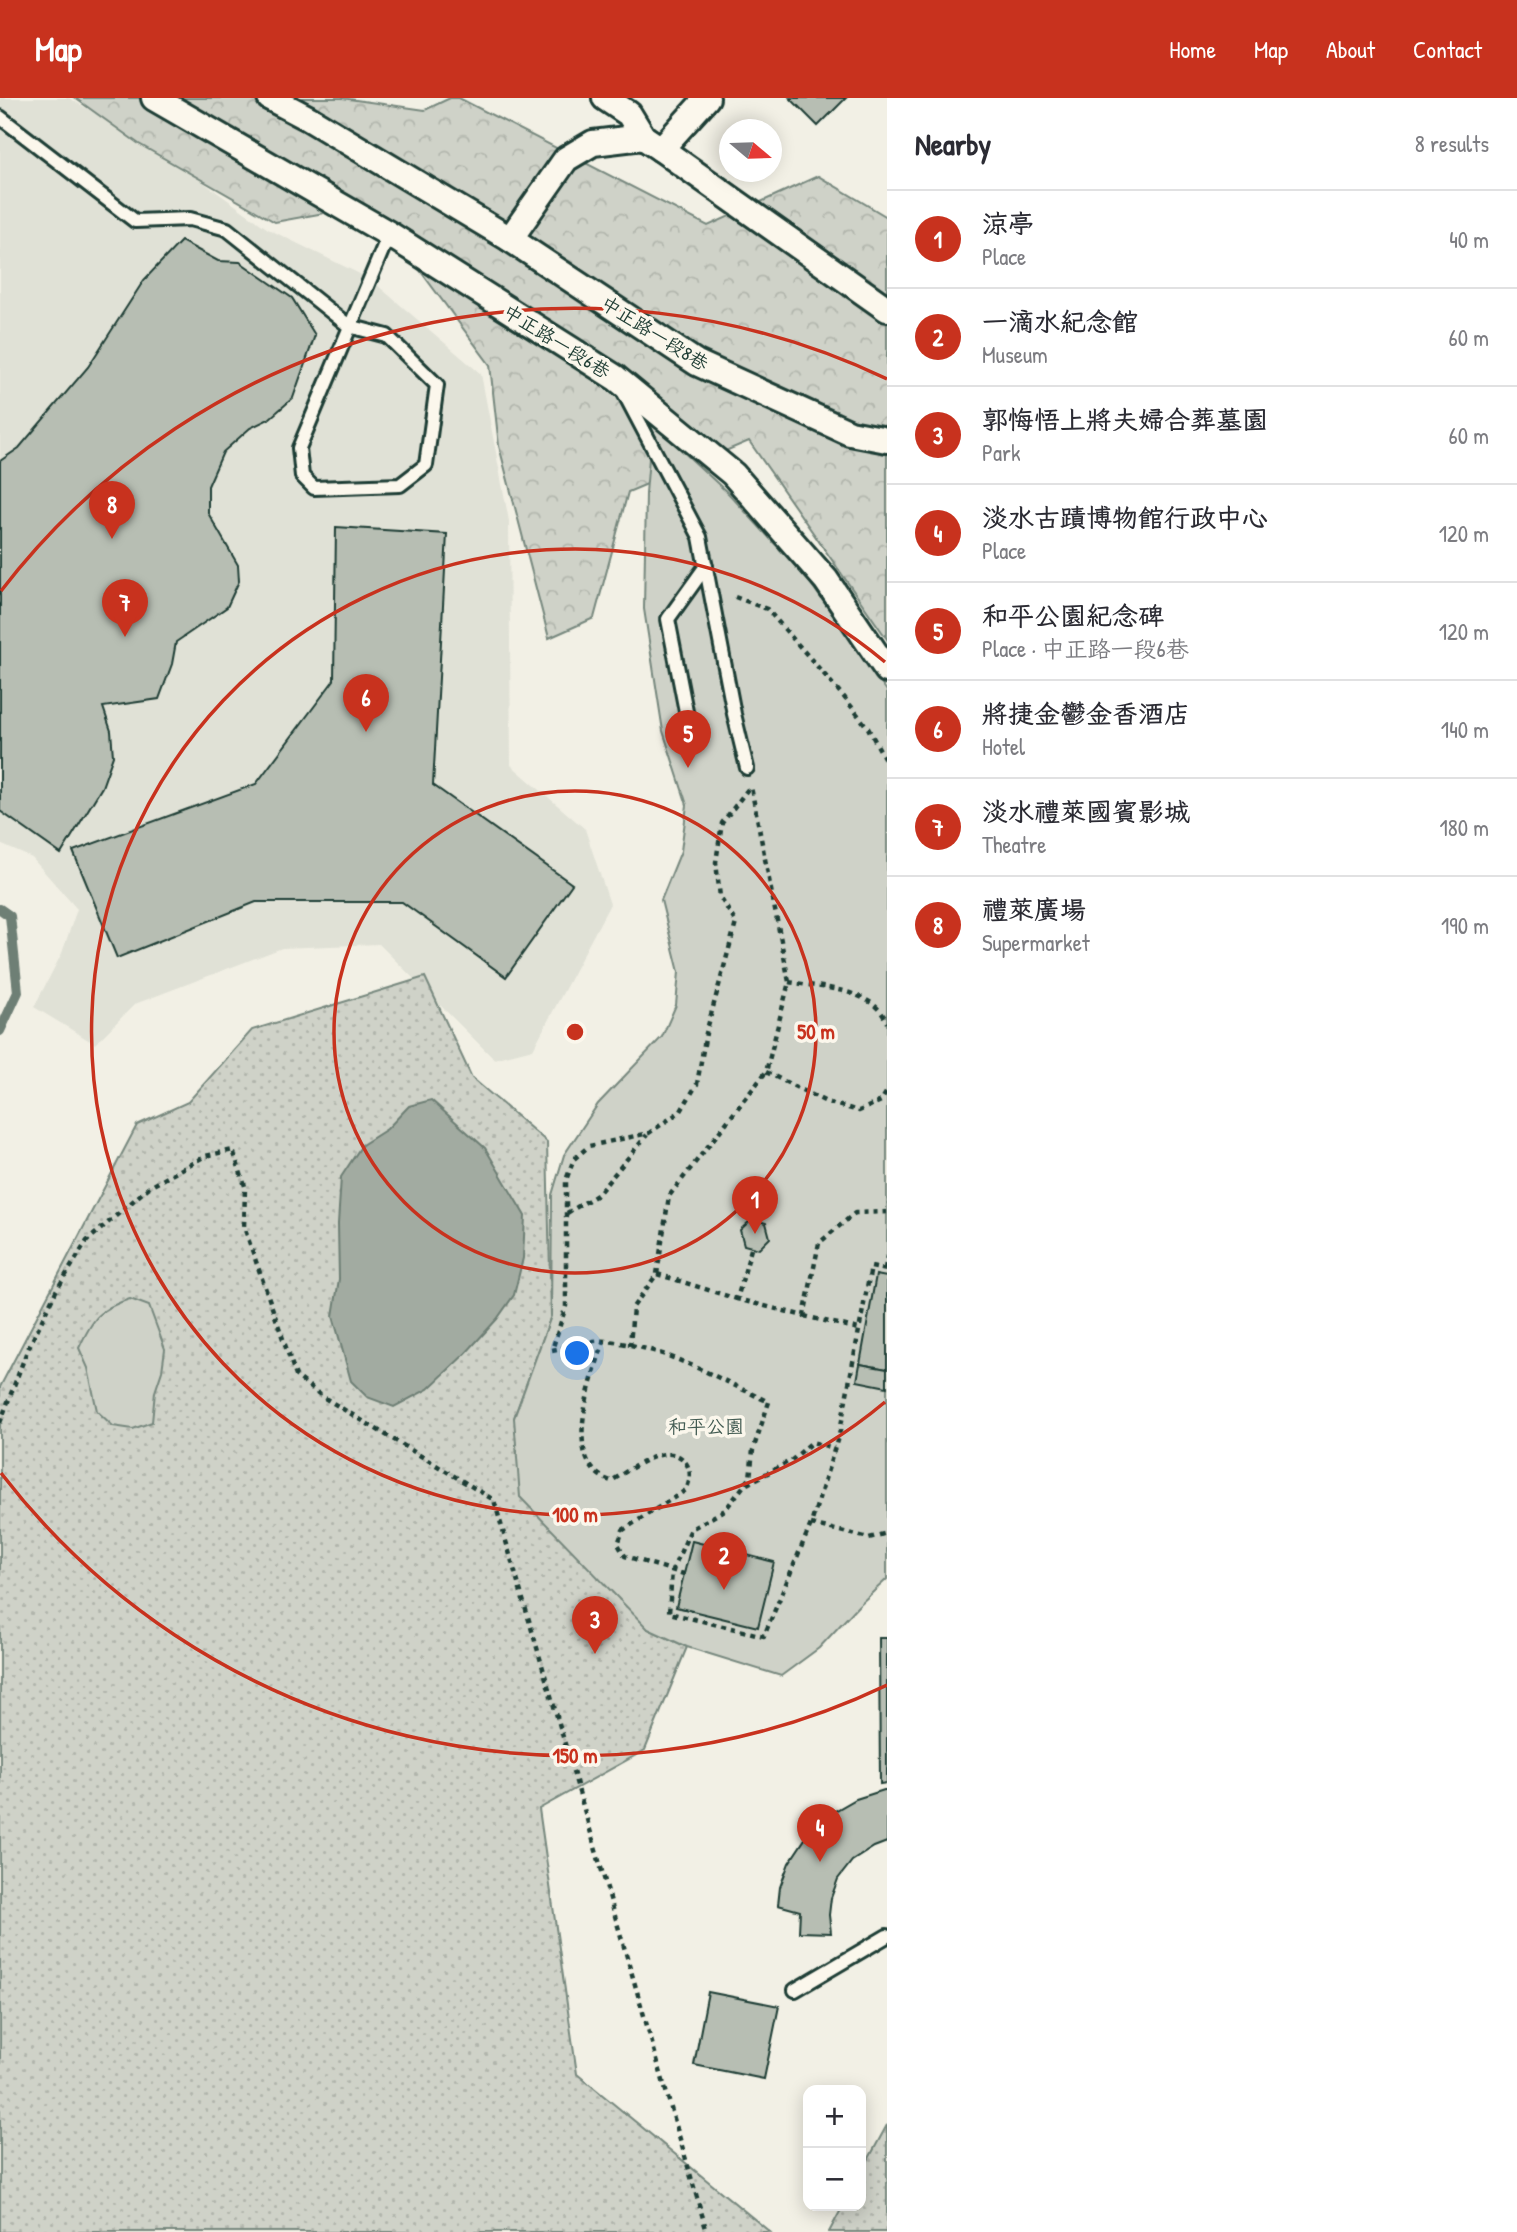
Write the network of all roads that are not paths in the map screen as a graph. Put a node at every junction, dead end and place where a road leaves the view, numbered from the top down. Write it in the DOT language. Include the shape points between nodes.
graph roads {
  1 [pos="154,98"];
  2 [pos="270,98"];
  3 [pos="605,98"];
  4 [pos="707,98"];
  5 [pos="0,117"];
  6 [pos="652,143"];
  7 [pos="389,234"];
  8 [pos="510,239"];
  9 [pos="887,309"];
  10 [pos="349,326"];
  11 [pos="616,378"];
  12 [pos="887,440"];
  13 [pos="706,566"];
  14 [pos="887,670"];
  15 [pos="690,727"];
  16 [pos="747,768"];
  17 [pos="887,1936"];
  18 [pos="796,1990"];
  1 -- 7 [label="street, 中正路一段6巷"];
  2 -- 8 [label="street, 中正路一段8巷"];
  3 -- 6 [label="street" via="629,114"];
  4 -- 6 [label="street"];
  5 -- 10 [label="lane" via="135,221 190,219 227,229"];
  6 -- 8 [label="street" via="593,143 566,159"];
  6 -- 9 [label="street"];
  7 -- 10 [label="lane"];
  7 -- 11 [label="street, 中正路一段6巷"];
  8 -- 12 [label="street, 中正路一段8巷" via="697,363 850,433"];
  10 -- 10 [label="lane" via="299,448 302,476 314,488 400,485 426,465 437,385 387,336"];
  11 -- 13 [label="lane" via="700,537"];
  11 -- 14 [label="street, 中正路一段6巷" via="733,474 826,580"];
  13 -- 15 [label="lane" via="668,619"];
  13 -- 16 [label="lane"];
  17 -- 18 [label="lane"];
}
